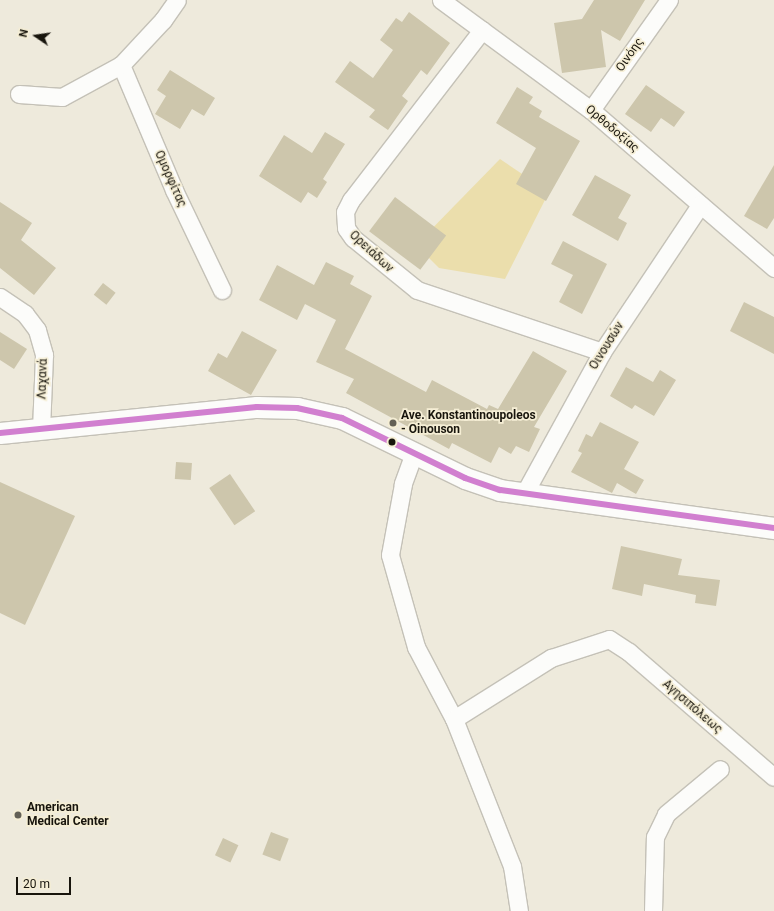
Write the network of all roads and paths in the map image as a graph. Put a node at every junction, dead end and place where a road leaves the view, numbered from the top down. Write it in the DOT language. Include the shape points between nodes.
graph roads {
  1 [pos="177,0"];
  2 [pos="441,0"];
  3 [pos="669,0"];
  4 [pos="482,30"];
  5 [pos="121,66"];
  6 [pos="19,94"];
  7 [pos="591,110"];
  8 [pos="700,205"];
  9 [pos="774,268"];
  10 [pos="222,290"];
  11 [pos="0,298"];
  12 [pos="602,352"];
  13 [pos="41,430"];
  14 [pos="0,433"];
  15 [pos="414,453"];
  16 [pos="524,494"];
  17 [pos="774,528"];
  18 [pos="454,719"];
  19 [pos="720,769"];
  20 [pos="774,778"];
  21 [pos="519,911"];
  22 [pos="653,911"];
  1 -- 5 [label="street" via="163,20"];
  2 -- 4 [label="street, Ορθοδοξίας"];
  3 -- 7 [label="street, Οινόης"];
  4 -- 7 [label="street, Ορθοδοξίας"];
  4 -- 12 [label="street, Ορειάδων" via="351,200 345,212 346,228 364,248 417,290"];
  5 -- 6 [label="street" via="62,97"];
  5 -- 10 [label="street, Ομορφίτας" via="174,190"];
  7 -- 8 [label="street, Ορθοδοξίας"];
  8 -- 9 [label="street, Ορθοδοξίας"];
  8 -- 12 [label="street, Οινουσών"];
  11 -- 13 [label="street, Λαχανά" via="25,314 37,330 44,355"];
  12 -- 16 [label="street, Οινουσών"];
  13 -- 14 [label="street"];
  13 -- 15 [label="street" via="257,407 297,408 342,418"];
  15 -- 16 [label="street" via="465,478 500,490"];
  15 -- 18 [label="street" via="403,484 390,555 416,647"];
  16 -- 17 [label="street"];
  18 -- 20 [label="street, Αγησιπόλεως" via="551,658 609,639 629,652"];
  18 -- 21 [label="street" via="512,866"];
  19 -- 22 [label="street" via="666,814 655,837"];
}
